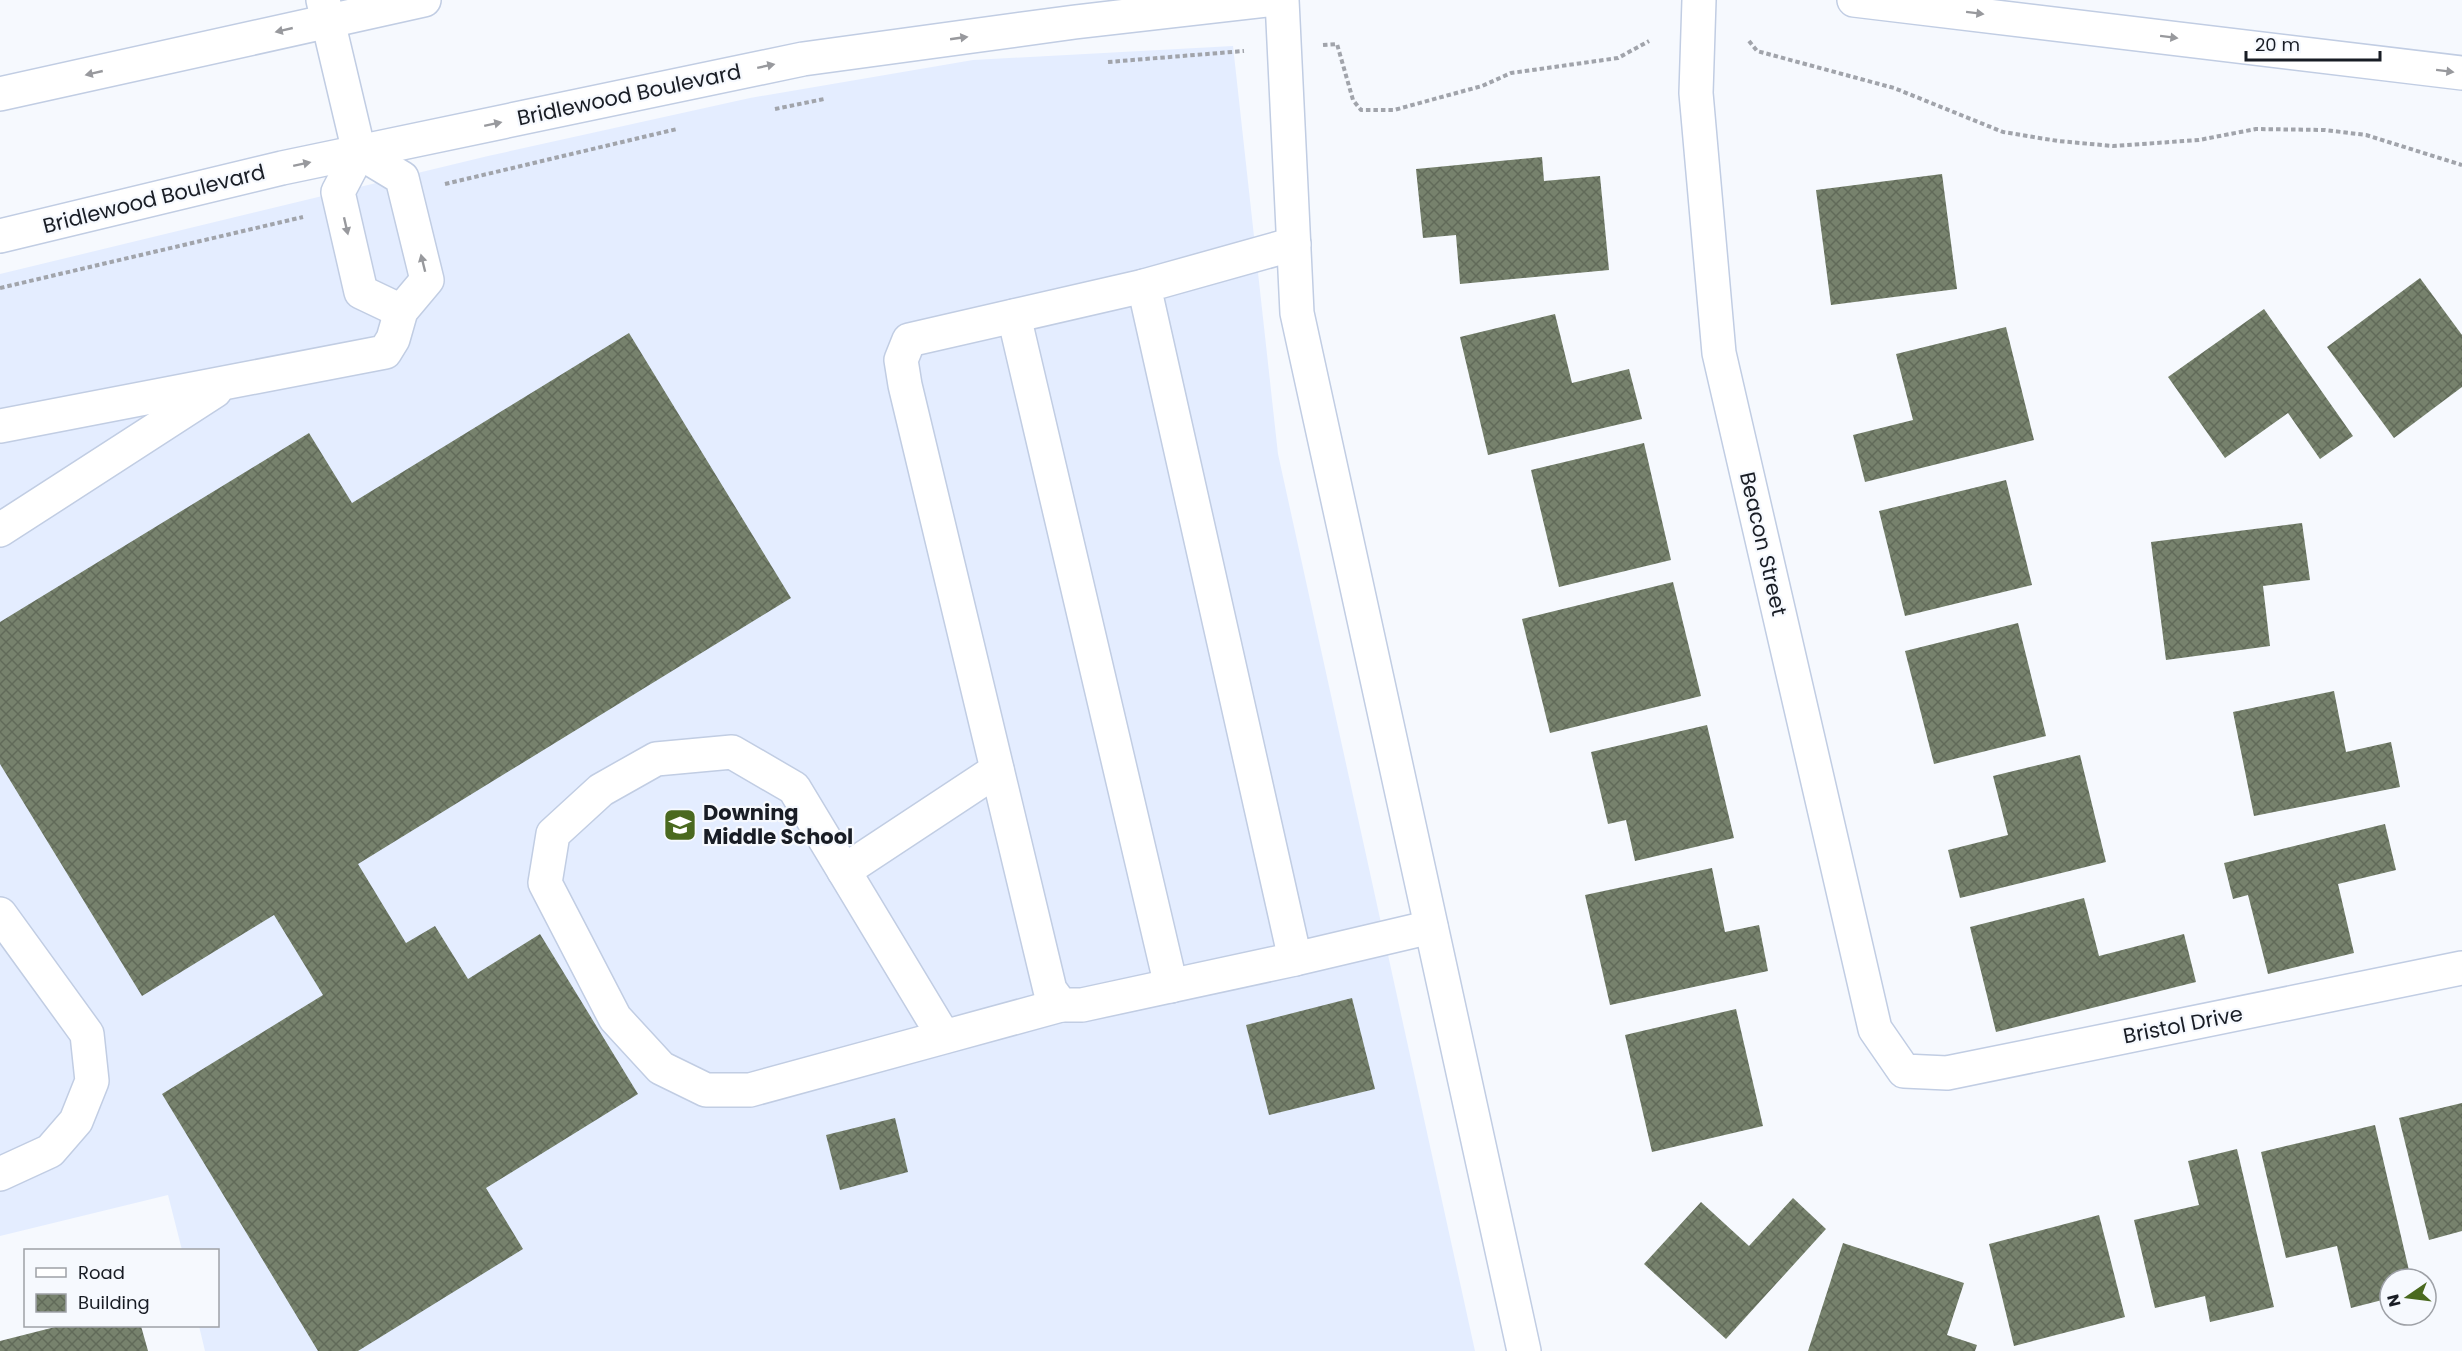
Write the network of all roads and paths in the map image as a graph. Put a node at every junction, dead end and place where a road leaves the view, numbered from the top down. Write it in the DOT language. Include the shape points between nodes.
graph roads {
  1 [pos="424,0"];
  2 [pos="1266,0"];
  3 [pos="1282,0"];
  4 [pos="1699,0"];
  5 [pos="1854,0"];
  6 [pos="326,10"];
  7 [pos="1648,41"];
  8 [pos="1749,41"];
  9 [pos="1285,48"];
  10 [pos="1104,62"];
  11 [pos="2462,73"];
  12 [pos="0,94"];
  13 [pos="826,99"];
  14 [pos="770,110"];
  15 [pos="679,129"];
  16 [pos="359,152"];
  17 [pos="2462,165"];
  18 [pos="406,193"];
  19 [pos="342,208"];
  20 [pos="0,236"];
  21 [pos="1294,244"];
  22 [pos="1144,286"];
  23 [pos="0,288"];
  24 [pos="401,311"];
  25 [pos="1014,316"];
  26 [pos="229,382"];
  27 [pos="0,426"];
  28 [pos="0,530"];
  29 [pos="998,770"];
  30 [pos="844,871"];
  31 [pos="0,914"];
  32 [pos="1431,927"];
  33 [pos="1295,959"];
  34 [pos="2462,968"];
  35 [pos="1171,986"];
  36 [pos="1061,1005"];
  37 [pos="944,1037"];
  38 [pos="1904,1071"];
  39 [pos="0,1174"];
  40 [pos="1524,1351"];
  1 -- 6 [label="street"];
  16 -- 2 [label="street, Bridlewood Boulevard, one-way" via="803,59"];
  3 -- 9 [label="street"];
  4 -- 38 [label="street, Beacon Street" via="1696,93 1719,353 1875,1029"];
  5 -- 11 [label="street, one-way"];
  6 -- 12 [label="street, one-way"];
  6 -- 16 [label="street"];
  7 -- 9 [label="path" via="1618,58 1511,73 1482,86 1394,110 1361,110 1353,100 1337,44"];
  8 -- 17 [label="path" via="1757,51 1894,88 2003,132 2113,146 2199,140 2256,129 2325,129 2366,135"];
  9 -- 10 [label="path"];
  9 -- 21 [label="street"];
  13 -- 14 [label="path"];
  15 -- 18 [label="path"];
  16 -- 18 [label="street" via="402,178"];
  16 -- 19 [label="street" via="338,192"];
  20 -- 16 [label="street, Bridlewood Boulevard, one-way"];
  24 -- 18 [label="street, one-way" via="427,280"];
  19 -- 23 [label="path"];
  19 -- 24 [label="street, one-way" via="361,292"];
  21 -- 22 [label="street"];
  21 -- 32 [label="street" via="1297,314"];
  22 -- 25 [label="street"];
  22 -- 33 [label="street"];
  24 -- 26 [label="street" via="385,352"];
  25 -- 29 [label="street" via="909,340 901,360"];
  25 -- 35 [label="street"];
  26 -- 27 [label="street"];
  26 -- 28 [label="street"];
  29 -- 30 [label="street"];
  29 -- 36 [label="street" via="1050,990"];
  30 -- 37 [label="street"];
  30 -- 37 [label="street" via="794,788 732,752 656,759 602,790 553,834 545,883 615,1018 661,1068 706,1090 750,1090"];
  31 -- 39 [label="street" via="87,1034 92,1081 76,1121 50,1151"];
  32 -- 33 [label="street"];
  32 -- 40 [label="street"];
  33 -- 35 [label="street"];
  34 -- 38 [label="street, Bristol Drive" via="1947,1073"];
  35 -- 36 [label="street" via="1082,1005"];
  36 -- 37 [label="street"];
}
